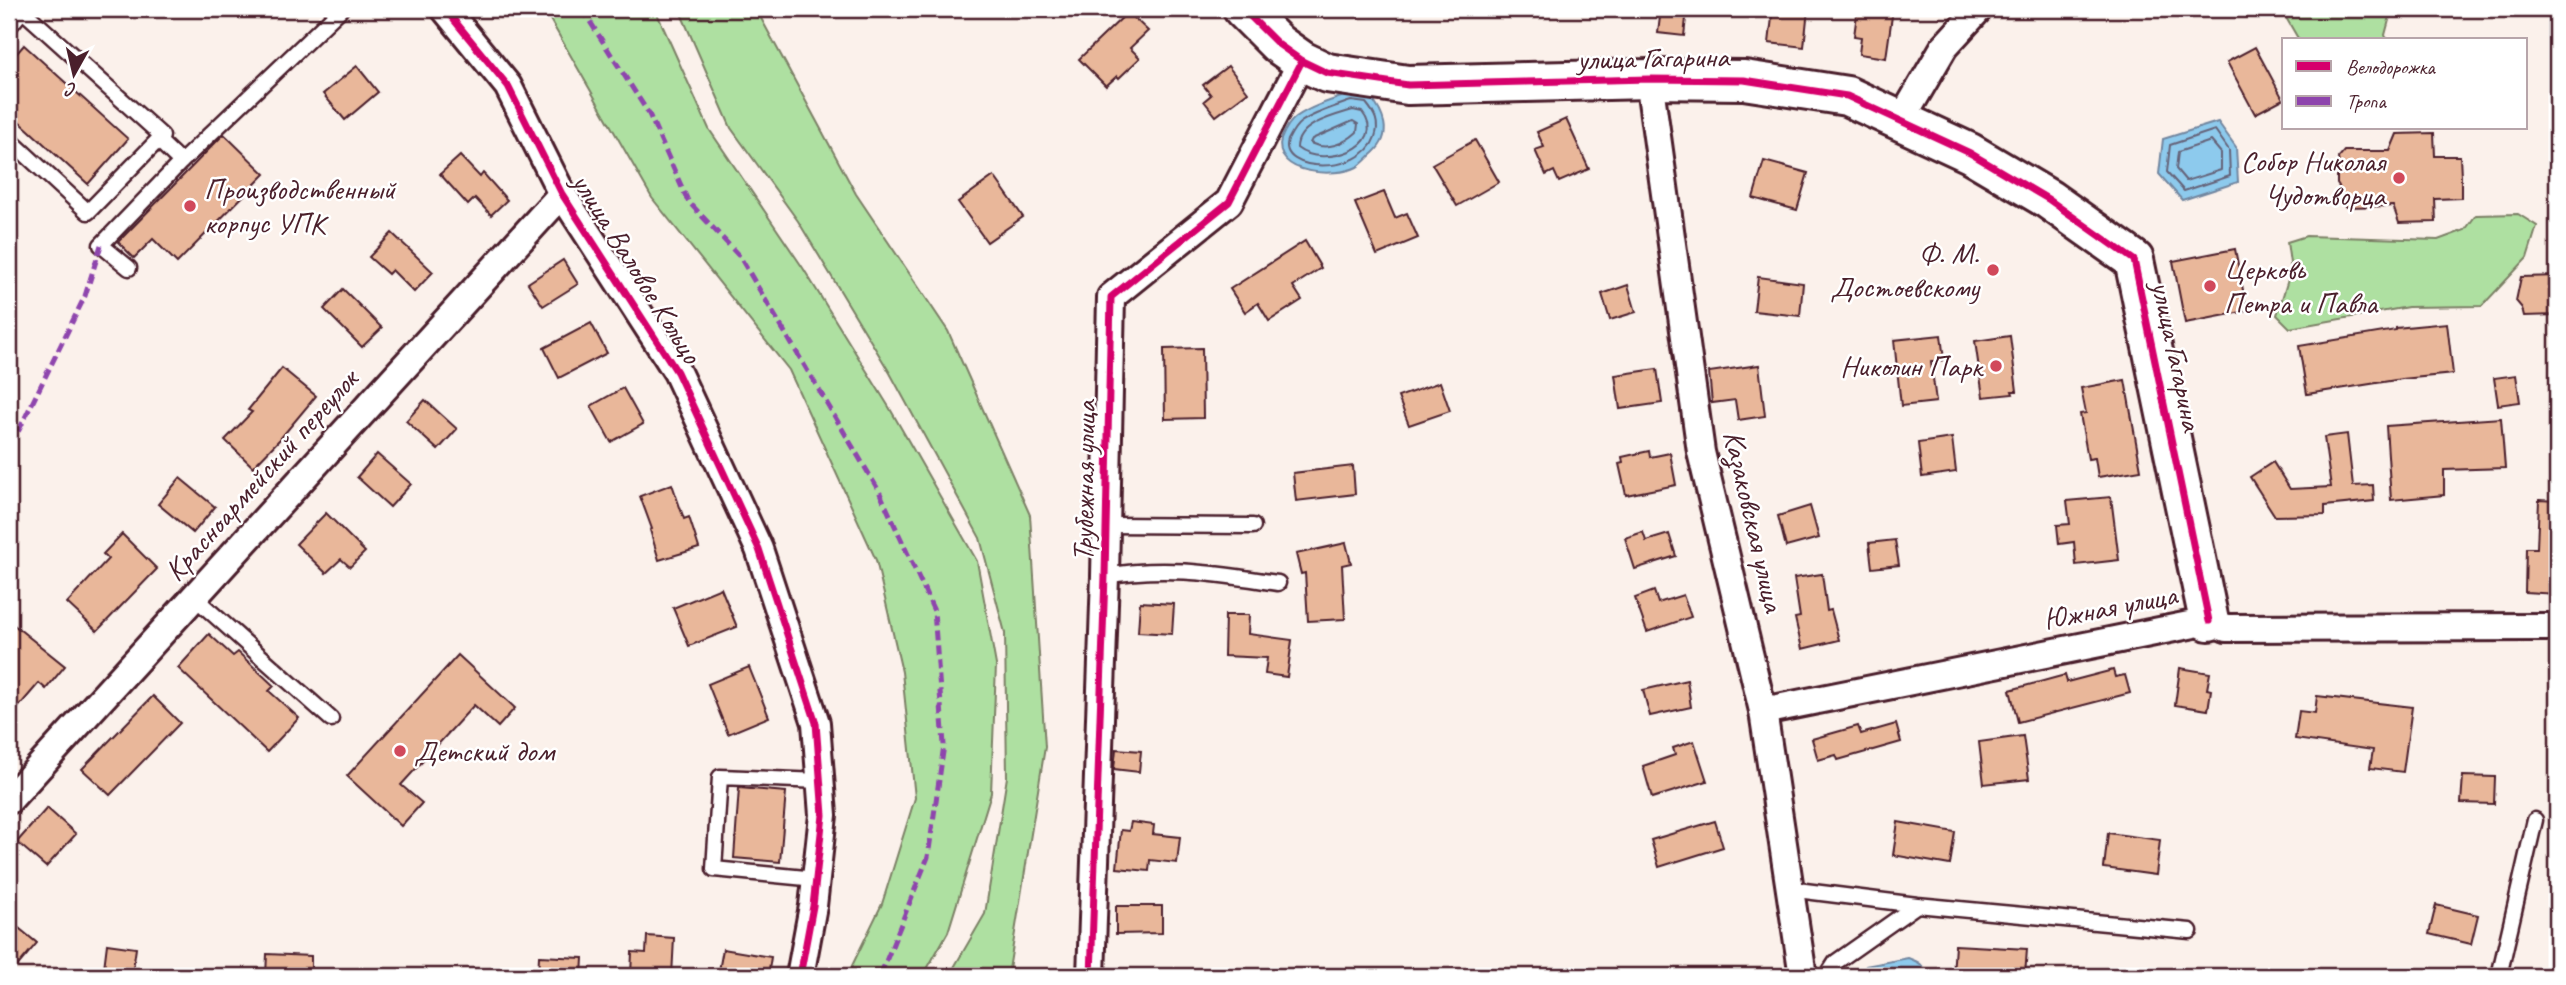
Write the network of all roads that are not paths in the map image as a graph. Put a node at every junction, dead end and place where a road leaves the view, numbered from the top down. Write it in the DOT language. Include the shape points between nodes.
graph roads {
  1 [pos="341,9"];
  2 [pos="445,9"];
  3 [pos="1243,9"];
  4 [pos="1979,9"];
  5 [pos="22,10"];
  6 [pos="9,27"];
  7 [pos="1302,61"];
  8 [pos="1649,79"];
  9 [pos="1902,120"];
  10 [pos="9,139"];
  11 [pos="158,141"];
  12 [pos="181,162"];
  13 [pos="562,194"];
  14 [pos="129,268"];
  15 [pos="1106,525"];
  16 [pos="1252,526"];
  17 [pos="1105,576"];
  18 [pos="1278,583"];
  19 [pos="194,597"];
  20 [pos="2209,621"];
  21 [pos="2557,627"];
  22 [pos="1763,711"];
  23 [pos="331,719"];
  24 [pos="820,781"];
  25 [pos="9,800"];
  26 [pos="2535,820"];
  27 [pos="816,880"];
  28 [pos="1789,889"];
  29 [pos="1917,905"];
  30 [pos="2190,931"];
  31 [pos="800,976"];
  32 [pos="1091,976"];
  33 [pos="1803,976"];
  34 [pos="1827,976"];
  35 [pos="2499,976"];
  1 -- 12 [label="lane"];
  2 -- 13 [label="street, улица Валовое Кольцо" via="508,86"];
  3 -- 7 [label="street, улица Гагарина"];
  4 -- 9 [label="street" via="1944,47"];
  5 -- 6 [label="lane"];
  5 -- 11 [label="lane" via="162,136"];
  7 -- 8 [label="street, улица Гагарина" via="1327,73 1408,85"];
  7 -- 15 [label="street, Трубежная улица" via="1229,202 1111,297"];
  8 -- 9 [label="street, улица Гагарина" via="1744,80 1847,96"];
  8 -- 22 [label="street, Казаковская улица" via="1701,452"];
  9 -- 20 [label="street, улица Гагарина" via="2049,199 2134,260"];
  10 -- 11 [label="lane" via="88,212"];
  11 -- 12 [label="lane"];
  12 -- 14 [label="lane" via="101,245"];
  13 -- 19 [label="street, Красноармейский переулок"];
  13 -- 24 [label="street, улица Валовое Кольцо" via="677,372 759,549 816,723"];
  15 -- 16 [label="lane"];
  15 -- 17 [label="street, Трубежная улица"];
  17 -- 18 [label="lane" via="1191,570"];
  17 -- 32 [label="street, Трубежная улица"];
  19 -- 23 [label="lane"];
  19 -- 25 [label="street, Красноармейский переулок"];
  20 -- 21 [label="street, Южная улица" via="2226,628"];
  20 -- 22 [label="street, Южная улица"];
  22 -- 28 [label="street, Казаковская улица"];
  24 -- 27 [label="street, улица Валовое Кольцо" via="823,815"];
  24 -- 27 [label="lane" via="720,777 714,869"];
  26 -- 35 [label="lane"];
  27 -- 31 [label="street, улица Валовое Кольцо"];
  28 -- 29 [label="lane"];
  28 -- 33 [label="street, Казаковская улица"];
  29 -- 30 [label="lane"];
  29 -- 34 [label="lane" via="1836,962"];
}
